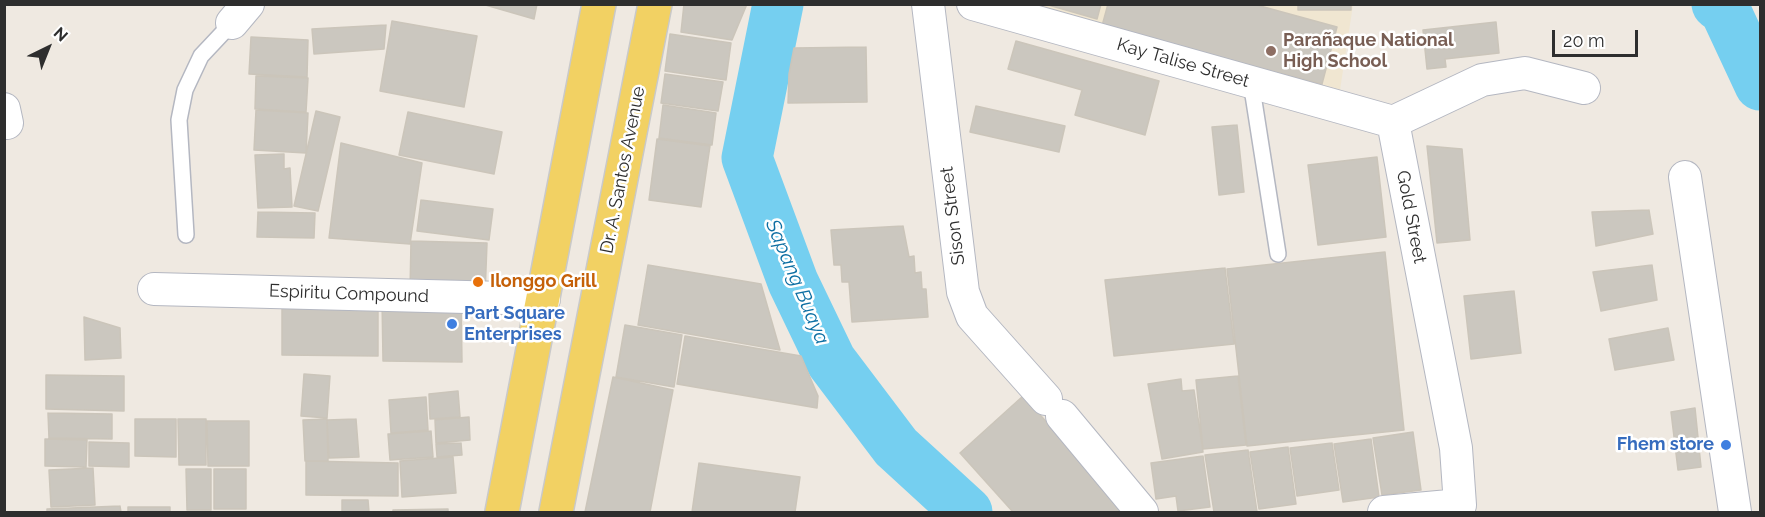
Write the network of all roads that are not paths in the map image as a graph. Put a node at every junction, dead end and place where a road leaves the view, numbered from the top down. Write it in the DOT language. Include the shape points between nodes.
graph roads {
  1 [pos="599,4"];
  2 [pos="655,4"];
  3 [pos="928,4"];
  4 [pos="973,4"];
  5 [pos="240,14"];
  6 [pos="1251,82"];
  7 [pos="1584,88"];
  8 [pos="1393,122"];
  9 [pos="1685,177"];
  10 [pos="186,235"];
  11 [pos="1278,254"];
  12 [pos="154,289"];
  13 [pos="544,299"];
  14 [pos="1458,509"];
  15 [pos="502,513"];
  16 [pos="556,513"];
  17 [pos="1142,513"];
  18 [pos="1384,513"];
  19 [pos="1735,513"];
  1 -- 13 [label="main road"];
  2 -- 16 [label="main road, Dr. A. Santos Avenue"];
  3 -- 17 [label="street, Sison Street" via="963,292 972,316"];
  4 -- 6 [label="street, Kay Talise Street"];
  5 -- 10 [label="lane" via="201,56 185,90 179,120"];
  6 -- 8 [label="street, Kay Talise Street"];
  6 -- 11 [label="lane"];
  7 -- 8 [label="street" via="1525,73 1482,80"];
  8 -- 14 [label="street, Gold Street" via="1456,448"];
  9 -- 19 [label="street"];
  12 -- 13 [label="street, Espiritu Compound"];
  13 -- 15 [label="main road"];
  14 -- 18 [label="street"];
}
